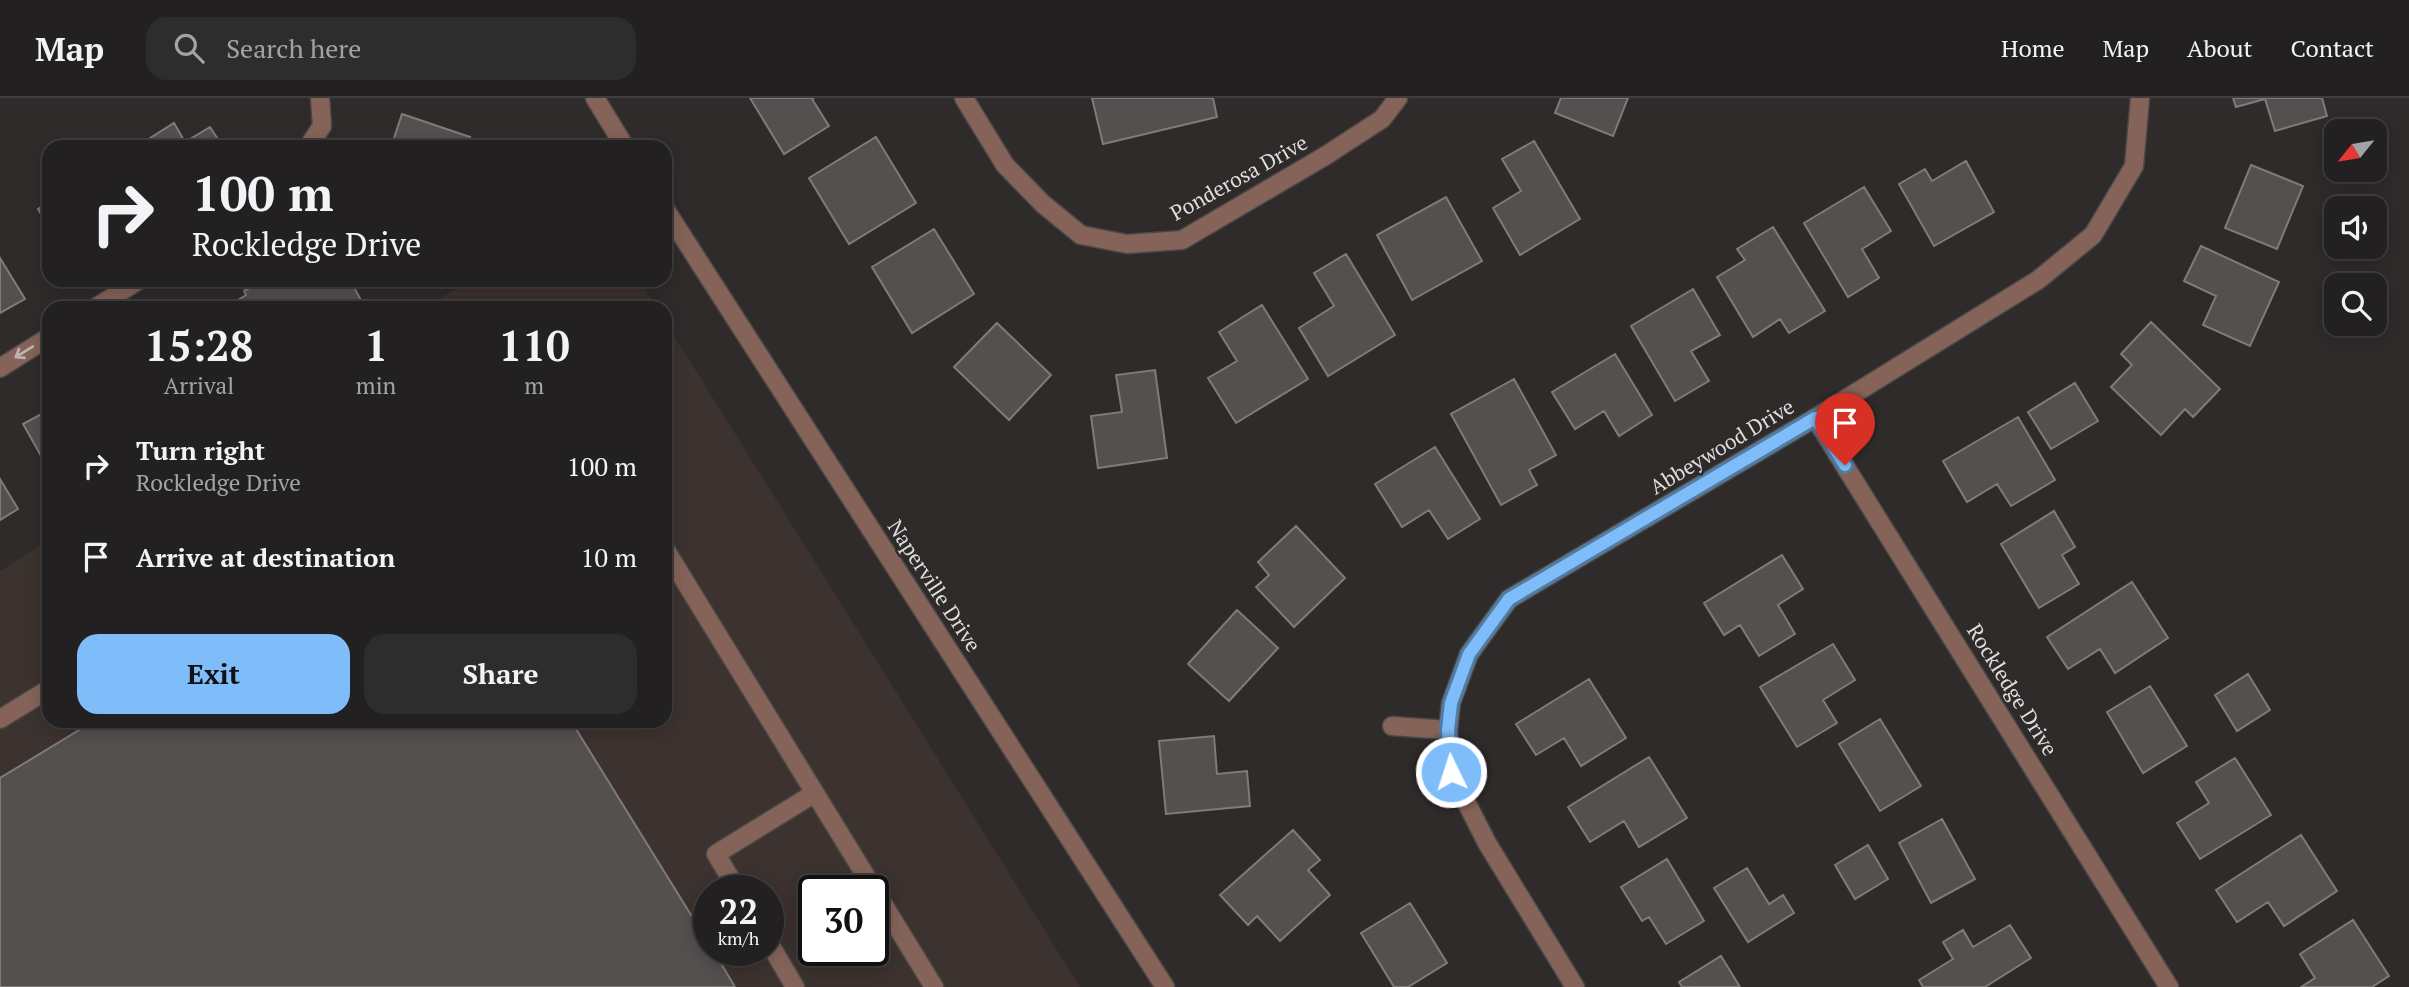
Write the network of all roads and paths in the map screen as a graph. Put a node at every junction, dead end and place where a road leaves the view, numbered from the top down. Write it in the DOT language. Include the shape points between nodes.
graph roads {
  1 [pos="320,98"];
  2 [pos="595,98"];
  3 [pos="964,98"];
  4 [pos="1398,98"];
  5 [pos="2140,98"];
  6 [pos="313,140"];
  7 [pos="621,140"];
  8 [pos="672,220"];
  9 [pos="128,287"];
  10 [pos="105,301"];
  11 [pos="42,341"];
  12 [pos="0,368"];
  13 [pos="1815,418"];
  14 [pos="672,559"];
  15 [pos="42,693"];
  16 [pos="0,719"];
  17 [pos="1392,726"];
  18 [pos="1448,730"];
  19 [pos="815,793"];
  20 [pos="729,875"];
  21 [pos="783,966"];
  22 [pos="796,987"];
  23 [pos="934,987"];
  24 [pos="1165,987"];
  25 [pos="1575,987"];
  26 [pos="2169,987"];
  1 -- 6 [label="street" via="322,126"];
  2 -- 7 [label="street"];
  3 -- 4 [label="street, Ponderosa Drive" via="1006,164 1043,204 1081,236 1126,244 1182,240 1382,119"];
  5 -- 13 [label="street, Abbeywood Drive" via="2134,166 2093,235 2038,280"];
  8 -- 24 [label="street, Naperville Drive"];
  9 -- 10 [label="street"];
  11 -- 12 [label="street, one-way"];
  13 -- 18 [label="street, Abbeywood Drive" via="1509,599 1469,654 1451,703"];
  13 -- 26 [label="street, Rockledge Drive"];
  14 -- 19 [label="street"];
  15 -- 16 [label="street"];
  17 -- 18 [label="street"];
  18 -- 25 [label="street, Abbeywood Drive" via="1451,772 1487,843"];
  19 -- 20 [label="street" via="716,853"];
  19 -- 23 [label="street"];
  21 -- 22 [label="street"];
}
